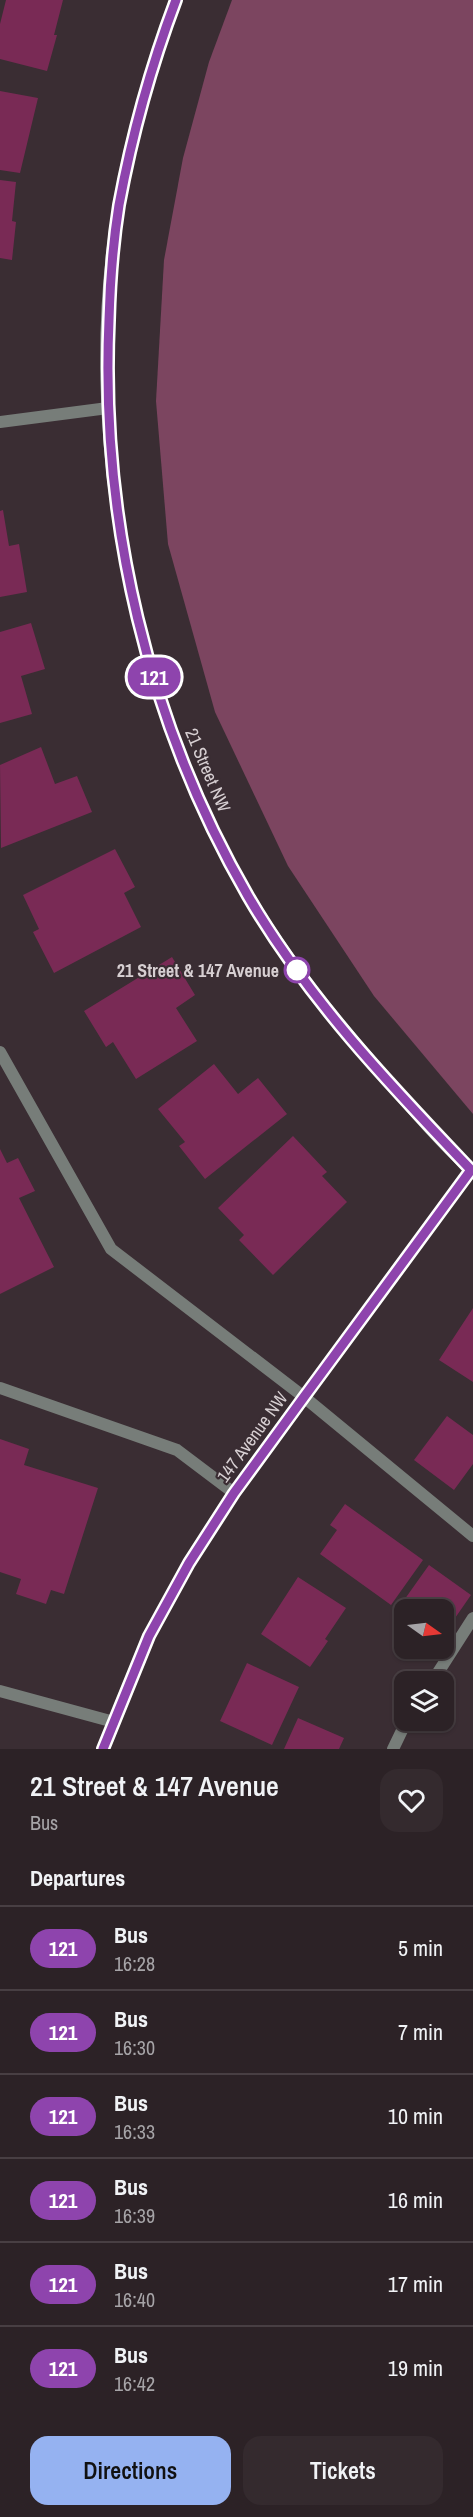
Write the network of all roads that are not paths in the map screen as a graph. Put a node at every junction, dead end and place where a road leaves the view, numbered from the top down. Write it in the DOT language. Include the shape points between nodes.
graph roads {
  1 [pos="176,0"];
  2 [pos="108,408"];
  3 [pos="0,422"];
  4 [pos="0,1052"];
  5 [pos="472,1171"];
  6 [pos="0,1388"];
  7 [pos="304,1397"];
  8 [pos="234,1493"];
  9 [pos="473,1536"];
  10 [pos="473,1618"];
  11 [pos="439,1671"];
  12 [pos="0,1691"];
  13 [pos="114,1722"];
  14 [pos="402,1731"];
  15 [pos="103,1749"];
  16 [pos="393,1749"];
  1 -- 2 [label="street, 21 Street NW" via="138,115 119,207 110,287"];
  2 -- 3 [label="street"];
  2 -- 5 [label="street, 21 Street NW" via="114,492 147,657 179,754 216,834 248,897 293,965 399,1094"];
  4 -- 7 [label="street" via="111,1249"];
  5 -- 7 [label="street, 147 Avenue NW"];
  6 -- 8 [label="street" via="177,1450"];
  7 -- 8 [label="street, 147 Avenue NW"];
  7 -- 9 [label="street"];
  8 -- 13 [label="street, 147 Avenue NW" via="149,1636"];
  10 -- 11 [label="street"];
  12 -- 13 [label="street"];
  13 -- 15 [label="street, 147 Avenue NW"];
  14 -- 16 [label="street"];
}
